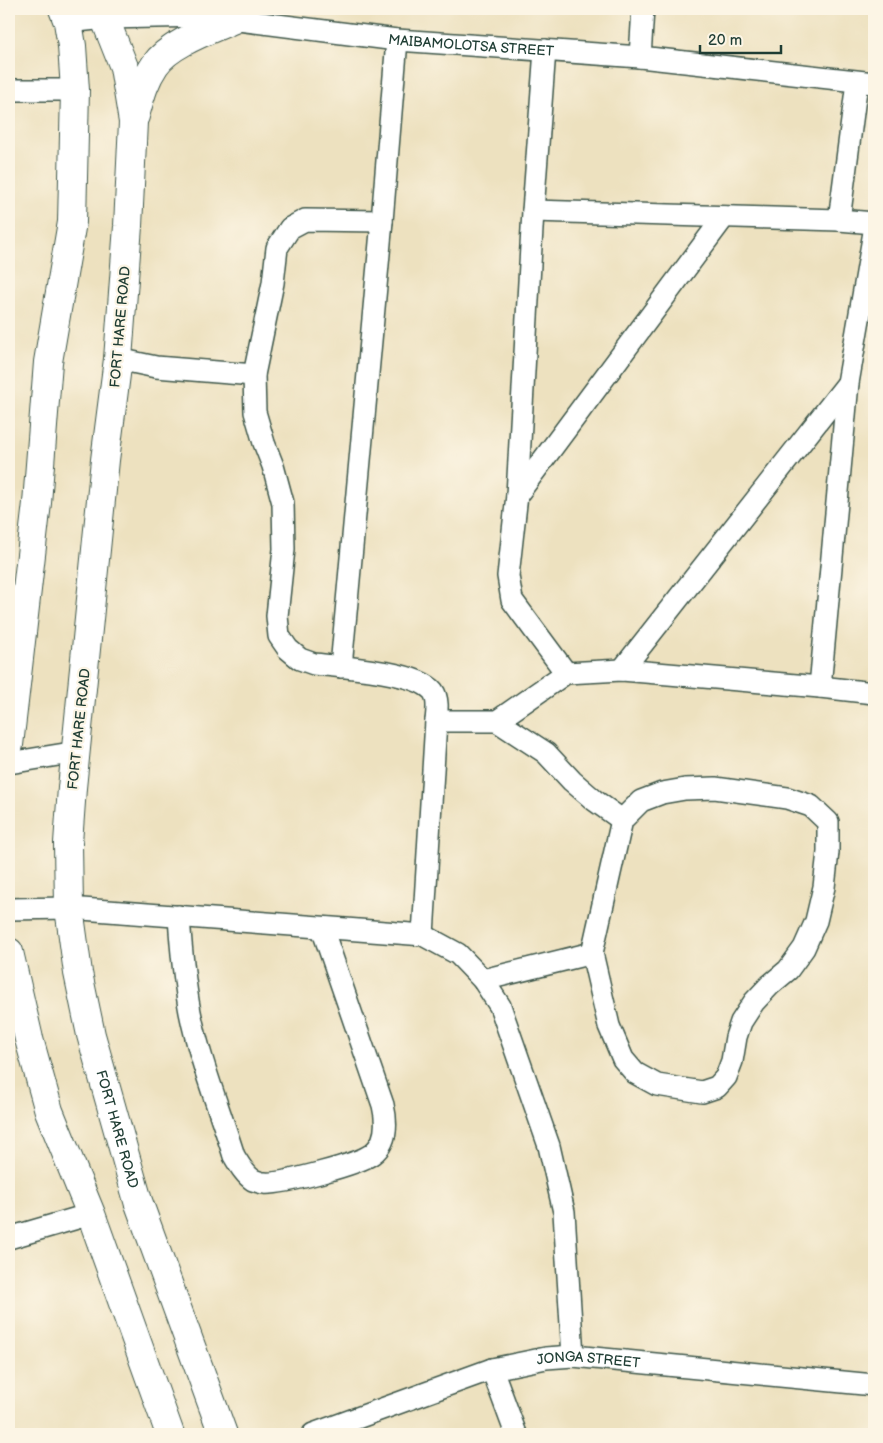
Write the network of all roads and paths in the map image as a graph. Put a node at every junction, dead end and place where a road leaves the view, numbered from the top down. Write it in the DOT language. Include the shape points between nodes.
graph roads {
  1 [pos="643,9"];
  2 [pos="195,12"];
  3 [pos="103,13"];
  4 [pos="66,15"];
  5 [pos="232,20"];
  6 [pos="397,40"];
  7 [pos="545,50"];
  8 [pos="640,57"];
  9 [pos="866,82"];
  10 [pos="9,90"];
  11 [pos="75,90"];
  12 [pos="133,122"];
  13 [pos="534,211"];
  14 [pos="724,217"];
  15 [pos="839,220"];
  16 [pos="382,221"];
  17 [pos="874,223"];
  18 [pos="874,232"];
  19 [pos="118,359"];
  20 [pos="254,375"];
  21 [pos="848,383"];
  22 [pos="517,495"];
  23 [pos="341,667"];
  24 [pos="622,670"];
  25 [pos="566,673"];
  26 [pos="820,687"];
  27 [pos="874,693"];
  28 [pos="436,721"];
  29 [pos="497,721"];
  30 [pos="9,745"];
  31 [pos="77,752"];
  32 [pos="9,763"];
  33 [pos="622,820"];
  34 [pos="69,908"];
  35 [pos="9,909"];
  36 [pos="179,916"];
  37 [pos="322,928"];
  38 [pos="423,935"];
  39 [pos="9,952"];
  40 [pos="592,953"];
  41 [pos="483,980"];
  42 [pos="91,1214"];
  43 [pos="9,1238"];
  44 [pos="573,1356"];
  45 [pos="492,1369"];
  46 [pos="874,1385"];
  47 [pos="169,1433"];
  48 [pos="223,1434"];
  49 [pos="313,1434"];
  50 [pos="516,1434"];
  1 -- 8 [label="street"];
  2 -- 3 [label="street, MAIBAMOLOTSA STREET"];
  2 -- 5 [label="street, MAIBAMOLOTSA STREET"];
  3 -- 4 [label="street, MAIBAMOLOTSA STREET"];
  3 -- 12 [label="main road, FORT HARE ROAD" via="124,67"];
  4 -- 11 [label="main road"];
  5 -- 6 [label="street, MAIBAMOLOTSA STREET"];
  5 -- 12 [label="main road" via="174,47 156,63 144,84"];
  6 -- 7 [label="street, MAIBAMOLOTSA STREET"];
  6 -- 16 [label="street"];
  7 -- 8 [label="street, MAIBAMOLOTSA STREET"];
  7 -- 13 [label="street"];
  8 -- 9 [label="street, MAIBAMOLOTSA STREET"];
  9 -- 15 [label="street"];
  10 -- 11 [label="street"];
  11 -- 30 [label="main road" via="72,222 48,362 37,503"];
  12 -- 19 [label="main road, FORT HARE ROAD"];
  13 -- 14 [label="street"];
  13 -- 22 [label="street"];
  14 -- 15 [label="street"];
  14 -- 22 [label="street"];
  15 -- 17 [label="street"];
  16 -- 20 [label="street" via="305,220 290,228 277,248"];
  16 -- 23 [label="street"];
  18 -- 21 [label="street"];
  19 -- 20 [label="street" via="156,367"];
  19 -- 31 [label="main road, FORT HARE ROAD"];
  20 -- 23 [label="street" via="255,412 283,503 284,549 276,616 279,636 288,650 300,659"];
  21 -- 24 [label="street"];
  21 -- 26 [label="street"];
  22 -- 25 [label="street" via="508,576 512,600"];
  23 -- 28 [label="street" via="409,677 424,684 434,692"];
  24 -- 25 [label="street"];
  24 -- 26 [label="street"];
  25 -- 29 [label="street"];
  26 -- 27 [label="street"];
  28 -- 29 [label="street"];
  28 -- 38 [label="street"];
  29 -- 33 [label="street" via="546,752 572,781"];
  31 -- 32 [label="street"];
  31 -- 34 [label="main road, FORT HARE ROAD" via="68,842"];
  33 -- 40 [label="street"];
  33 -- 40 [label="street" via="641,801 662,792 715,788 788,798 811,806 828,822 824,887 816,921 804,948 788,970 754,1002 736,1038 726,1077 717,1087 702,1092 656,1085 635,1073 623,1059 609,1026"];
  34 -- 35 [label="street"];
  34 -- 36 [label="street"];
  34 -- 48 [label="main road, FORT HARE ROAD" via="91,1035 138,1201"];
  36 -- 37 [label="street"];
  36 -- 37 [label="street" via="182,962 191,1013 234,1156 252,1179 265,1183 286,1181 355,1162 372,1154 384,1138 387,1122 383,1105"];
  37 -- 38 [label="street"];
  38 -- 41 [label="street" via="458,954"];
  39 -- 42 [label="main road" via="49,1111"];
  40 -- 41 [label="street"];
  41 -- 44 [label="street" via="500,1006 549,1146 564,1212"];
  42 -- 43 [label="street"];
  42 -- 47 [label="main road"];
  44 -- 45 [label="street, JONGA STREET"];
  44 -- 46 [label="street, JONGA STREET"];
  45 -- 49 [label="street, JONGA STREET"];
  45 -- 50 [label="street"];
}
